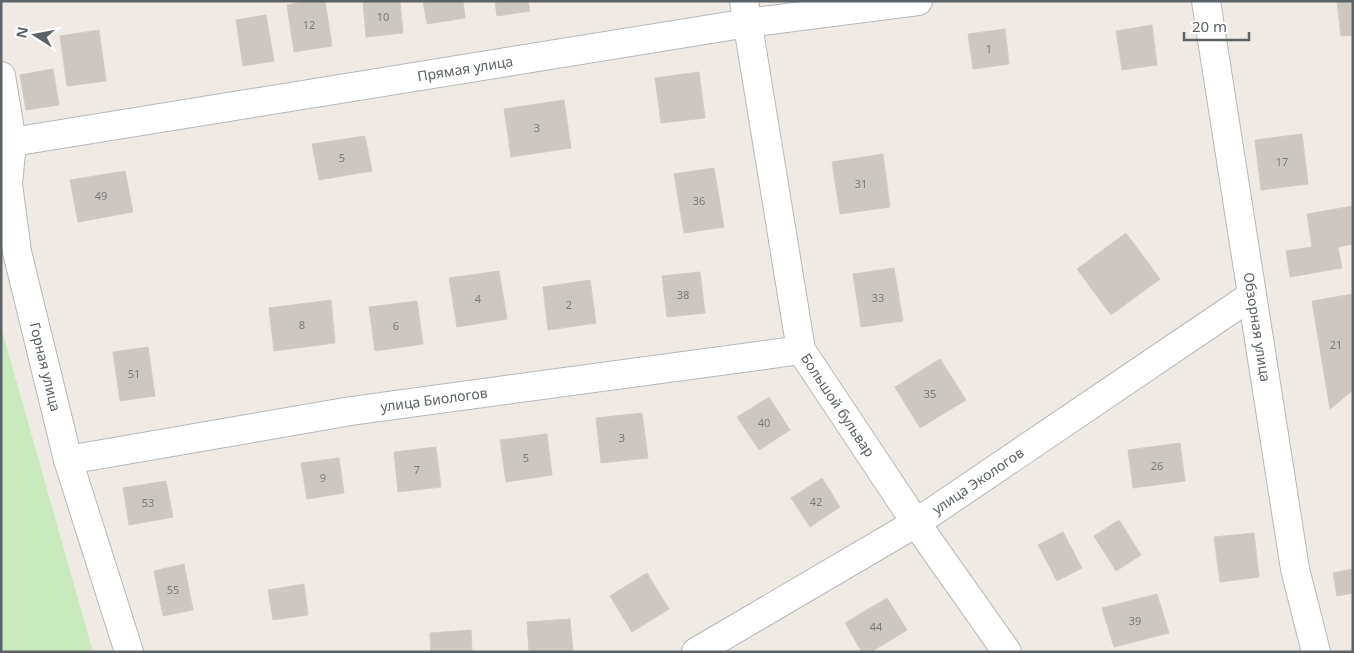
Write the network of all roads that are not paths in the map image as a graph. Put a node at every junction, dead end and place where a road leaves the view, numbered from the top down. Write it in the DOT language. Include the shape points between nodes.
graph roads {
  1 [pos="918,1"];
  2 [pos="1206,1"];
  3 [pos="746,12"];
  4 [pos="1,76"];
  5 [pos="12,142"];
  6 [pos="1250,296"];
  7 [pos="801,350"];
  8 [pos="68,460"];
  9 [pos="916,523"];
  10 [pos="129,652"];
  11 [pos="696,652"];
  12 [pos="1008,652"];
  13 [pos="1316,652"];
  1 -- 3 [label="street, Прямая улица"];
  2 -- 6 [label="street, Обзорная улица"];
  3 -- 5 [label="street, Прямая улица"];
  3 -- 7 [label="street, Большой бульвар"];
  4 -- 5 [label="street, Горная улица"];
  5 -- 8 [label="street, Горная улица" via="8,184 17,252"];
  6 -- 9 [label="street, улица Экологов"];
  6 -- 13 [label="street, Обзорная улица" via="1294,569"];
  7 -- 8 [label="street, улица Биологов" via="351,411"];
  7 -- 9 [label="street, Большой бульвар"];
  8 -- 10 [label="street, Горная улица"];
  9 -- 11 [label="street, улица Экологов"];
  9 -- 12 [label="street, Большой бульвар"];
}
